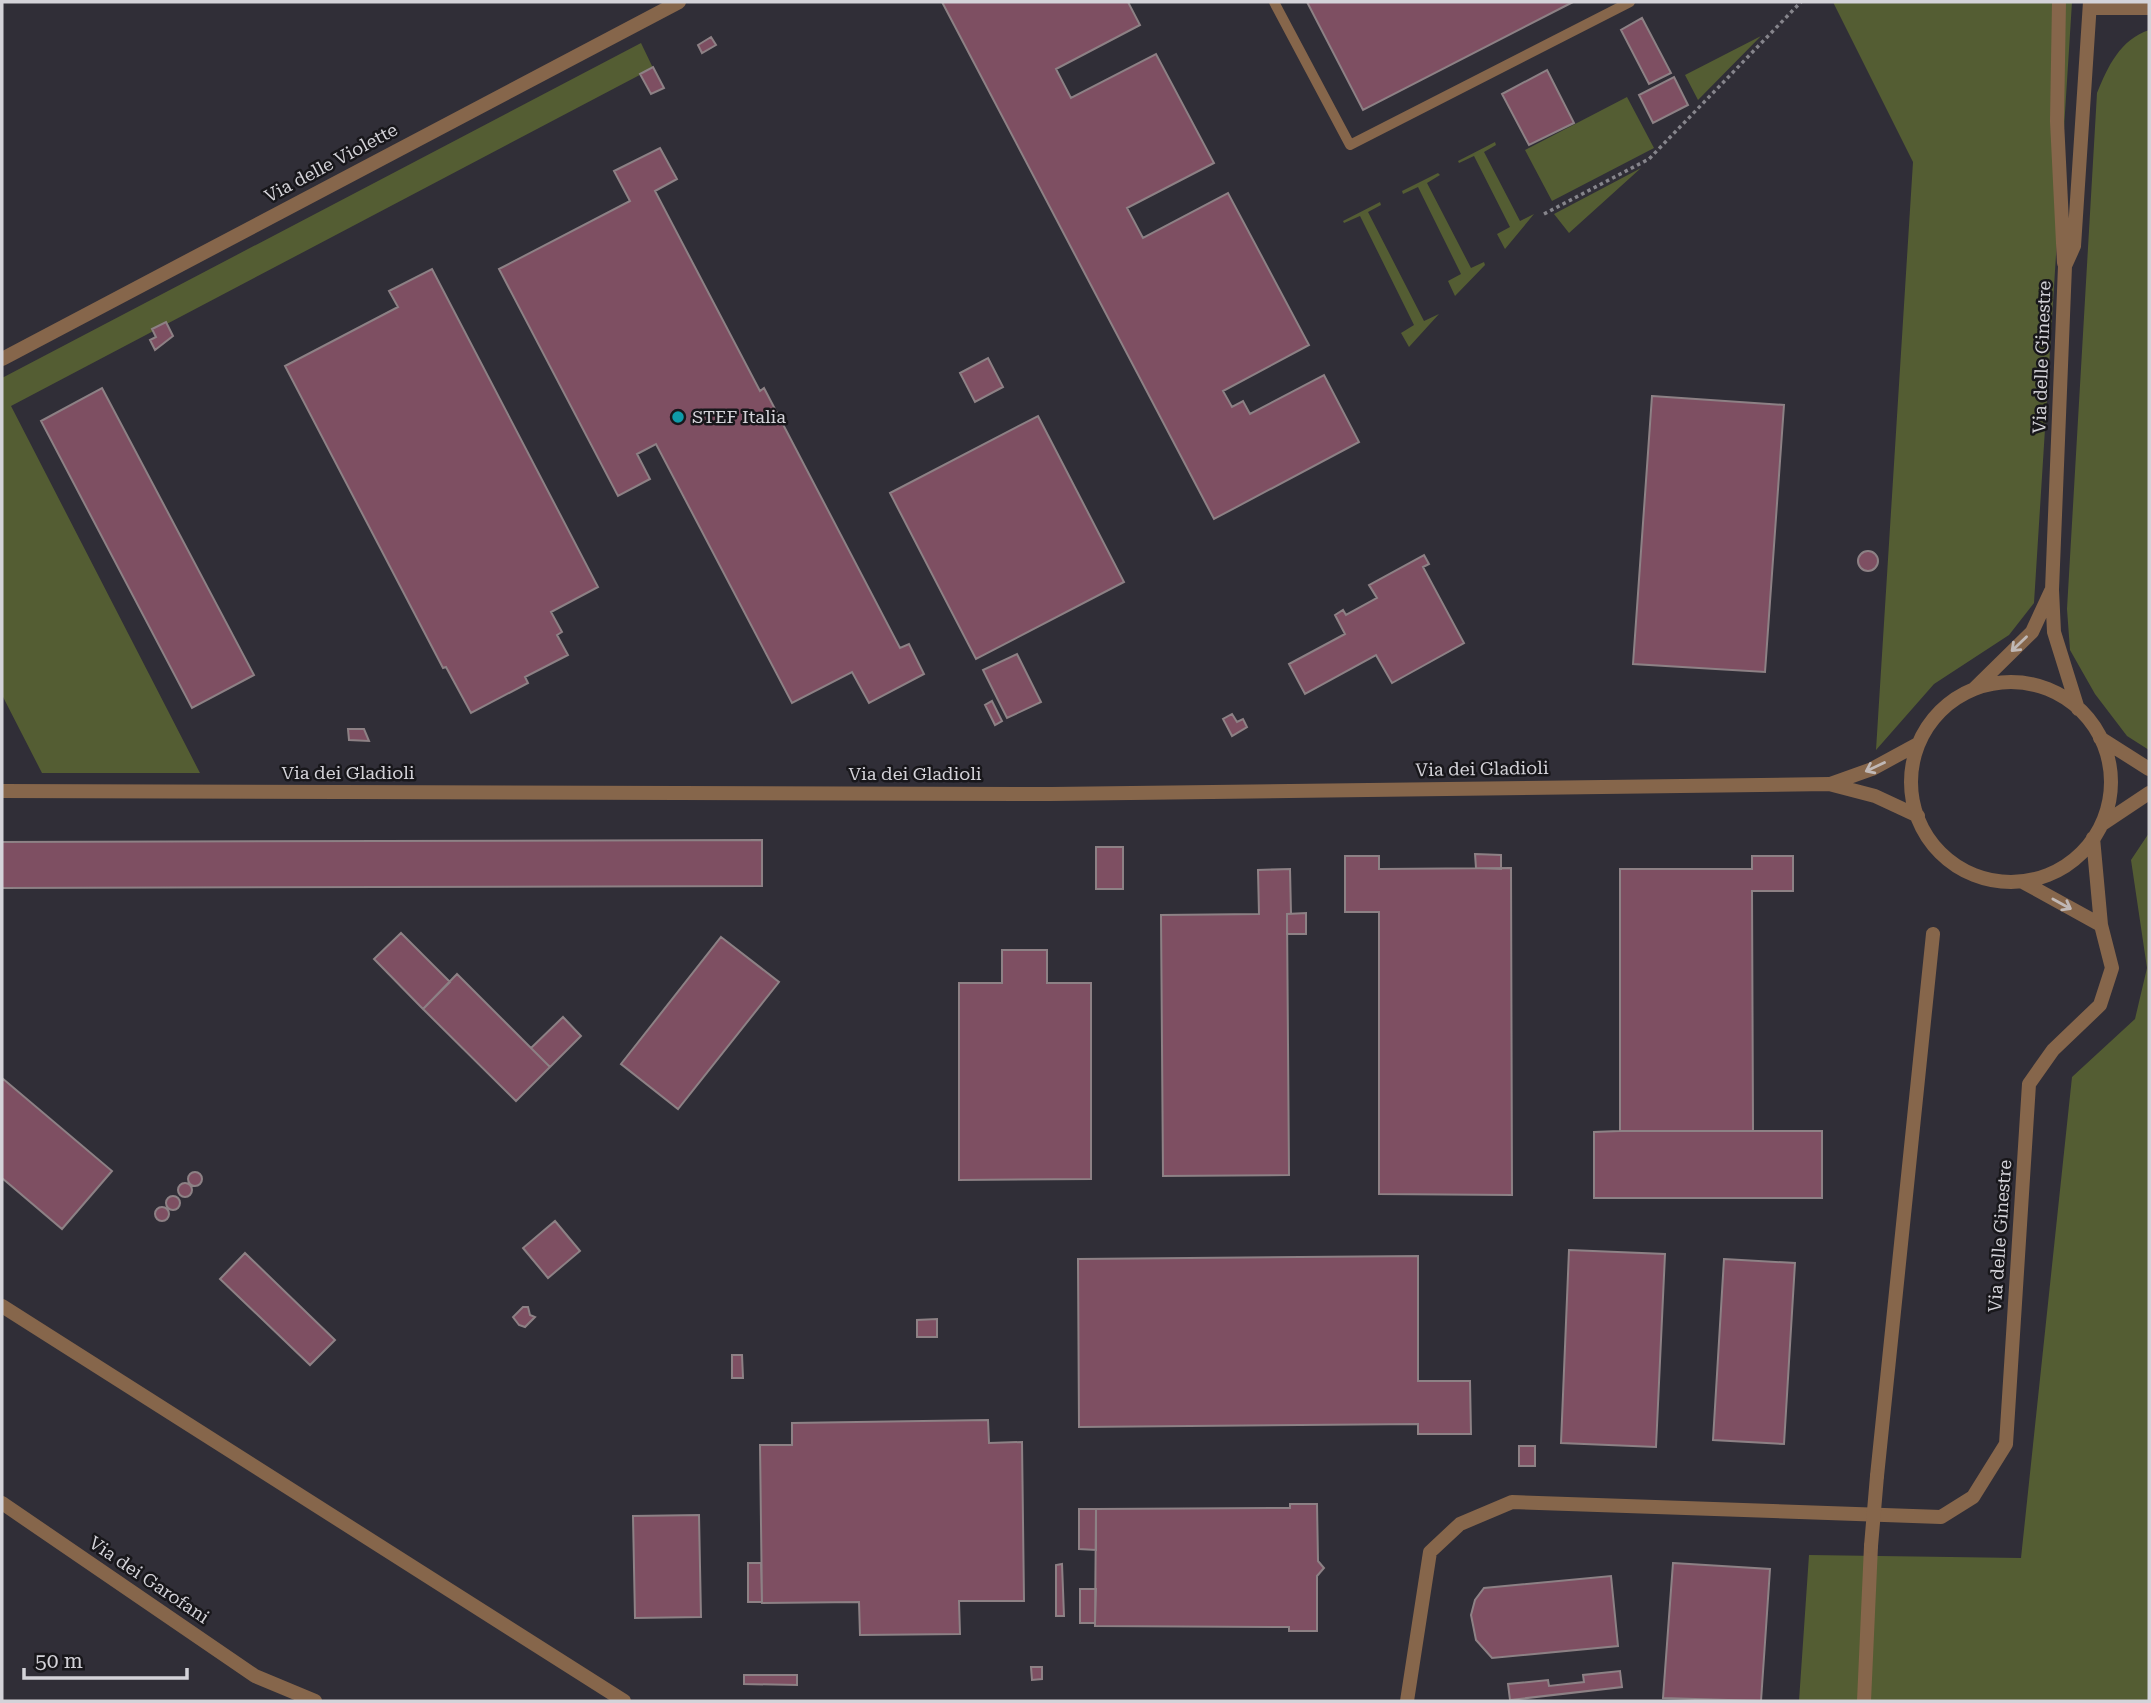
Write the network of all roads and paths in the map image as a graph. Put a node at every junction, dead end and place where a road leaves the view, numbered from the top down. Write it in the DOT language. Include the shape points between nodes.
graph roads {
  1 [pos="679,2"];
  2 [pos="1274,2"];
  3 [pos="1630,2"];
  4 [pos="1801,2"];
  5 [pos="2059,2"];
  6 [pos="2090,5"];
  7 [pos="2149,8"];
  8 [pos="1544,214"];
  9 [pos="2064,265"];
  10 [pos="2,359"];
  11 [pos="2052,590"];
  12 [pos="1973,689"];
  13 [pos="2078,709"];
  14 [pos="2099,737"];
  15 [pos="1918,744"];
  16 [pos="2149,769"];
  17 [pos="1829,784"];
  18 [pos="2,791"];
  19 [pos="2149,793"];
  20 [pos="1917,817"];
  21 [pos="2101,825"];
  22 [pos="2093,838"];
  23 [pos="2022,882"];
  24 [pos="2101,925"];
  25 [pos="1933,933"];
  26 [pos="2,1306"];
  27 [pos="2,1503"];
  28 [pos="315,1701"];
  29 [pos="624,1701"];
  30 [pos="1407,1701"];
  31 [pos="1864,1701"];
  1 -- 10 [label="street, Via delle Violette"];
  2 -- 3 [label="lane" via="1350,145"];
  4 -- 8 [label="path" via="1649,159"];
  5 -- 9 [label="street" via="2057,121"];
  6 -- 7 [label="street"];
  6 -- 9 [label="street, Via delle Ginestre" via="2074,246"];
  9 -- 11 [label="street, Via delle Ginestre"];
  11 -- 12 [label="street, Via delle Ginestre, one-way" via="2032,632"];
  11 -- 13 [label="street, Via delle Ginestre" via="2054,632"];
  12 -- 13 [label="street, Via dei Gladioli" via="2008,682 2034,685 2066,698"];
  12 -- 15 [label="street, Via dei Gladioli" via="1931,721"];
  13 -- 14 [label="street, Via dei Gladioli"];
  14 -- 16 [label="street, Via dei Gladioli"];
  14 -- 21 [label="street, Via dei Gladioli" via="2110,764 2110,799"];
  15 -- 17 [label="street, Via dei Gladioli, one-way" via="1872,769"];
  15 -- 20 [label="street, Via dei Gladioli" via="1910,778"];
  17 -- 18 [label="street, Via dei Gladioli" via="1051,794"];
  17 -- 20 [label="street, Via dei Gladioli" via="1875,796"];
  19 -- 21 [label="street, Via dei Gladioli"];
  20 -- 23 [label="street, Via dei Gladioli" via="1943,857 1968,874 2002,883"];
  21 -- 22 [label="street, Via dei Gladioli"];
  22 -- 23 [label="street, Via dei Gladioli" via="2081,854 2056,872"];
  22 -- 24 [label="street, Via delle Ginestre"];
  23 -- 24 [label="street, one-way"];
  24 -- 30 [label="street, Via delle Ginestre" via="2112,968 2100,1005 2053,1050 2029,1084 2006,1444 1973,1497 1941,1517 1512,1502 1460,1524 1430,1552"];
  25 -- 31 [label="street, bridge" via="1877,1476"];
  26 -- 29 [label="street"];
  27 -- 28 [label="street, Via dei Garofani" via="255,1676"];
}
